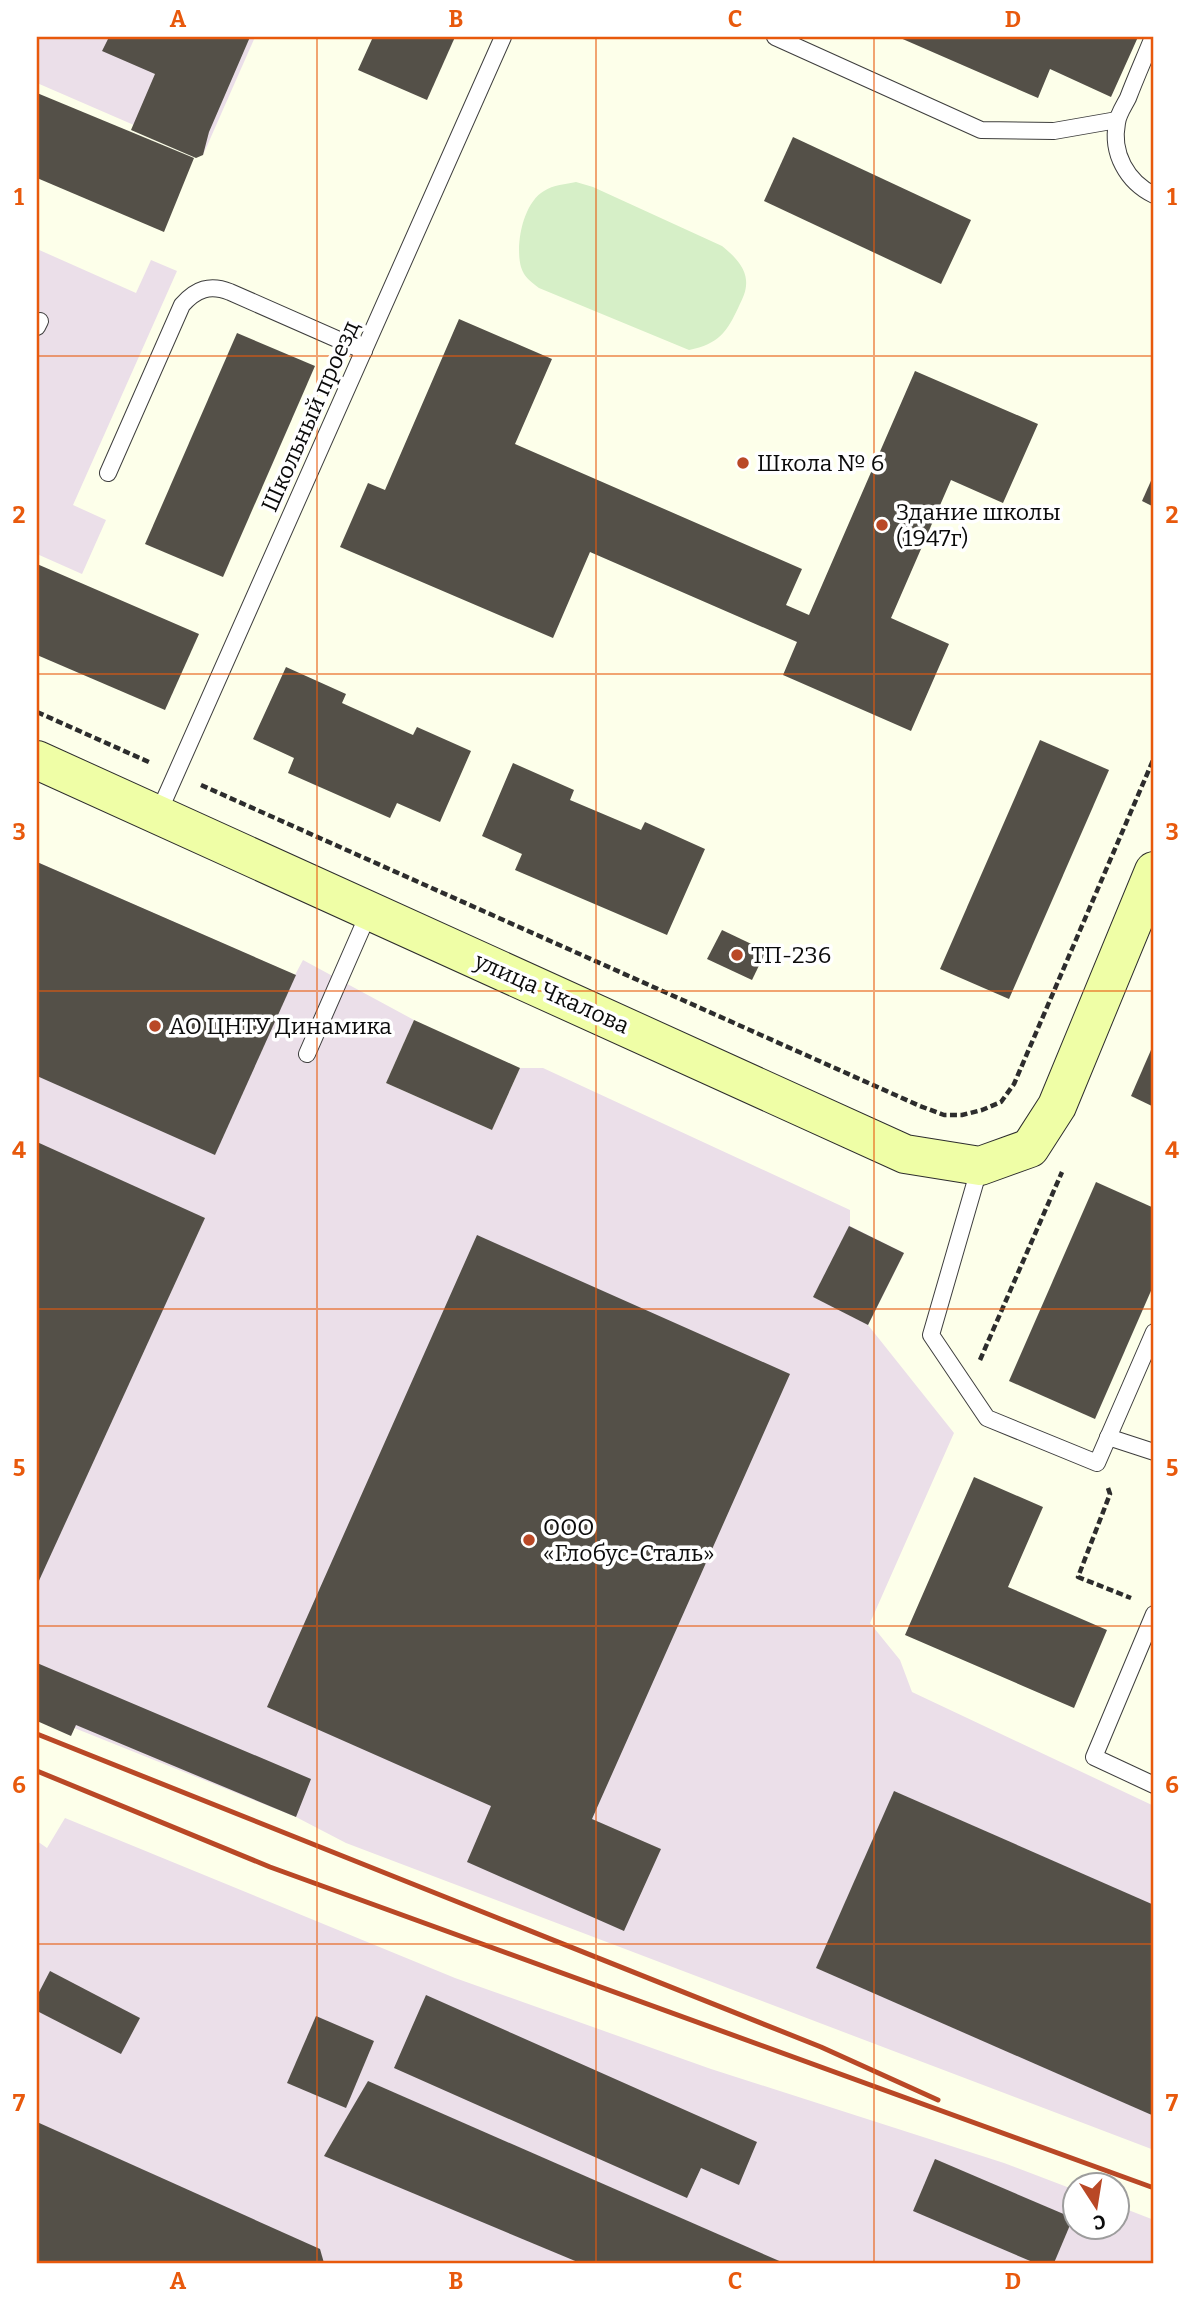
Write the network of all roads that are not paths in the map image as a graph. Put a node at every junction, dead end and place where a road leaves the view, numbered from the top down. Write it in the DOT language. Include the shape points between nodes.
graph roads {
  1 [pos="503,37"];
  2 [pos="775,37"];
  3 [pos="1153,37"];
  4 [pos="1117,120"];
  5 [pos="1154,195"];
  6 [pos="364,351"];
  7 [pos="108,473"];
  8 [pos="37,760"];
  9 [pos="158,814"];
  10 [pos="1154,872"];
  11 [pos="370,911"];
  12 [pos="307,1054"];
  13 [pos="980,1166"];
  14 [pos="1154,1332"];
  15 [pos="1108,1437"];
  16 [pos="1154,1452"];
  17 [pos="1154,1614"];
  18 [pos="1154,1784"];
  1 -- 6 [label="lane, Школьный проезд"];
  2 -- 4 [label="lane" via="981,130 1054,131"];
  3 -- 4 [label="lane"];
  4 -- 5 [label="lane" via="1120,162 1143,190"];
  6 -- 7 [label="lane" via="216,287 191,295 182,305"];
  6 -- 9 [label="lane, Школьный проезд"];
  8 -- 9 [label="street, улица Чкалова"];
  9 -- 11 [label="street, улица Чкалова"];
  10 -- 13 [label="street, улица Чкалова" via="1056,1106 1030,1148"];
  11 -- 12 [label="lane"];
  11 -- 13 [label="street, улица Чкалова" via="905,1154"];
  13 -- 15 [label="lane" via="932,1335 987,1418 1097,1463"];
  14 -- 15 [label="lane"];
  15 -- 16 [label="lane"];
  17 -- 18 [label="lane" via="1094,1757"];
}
